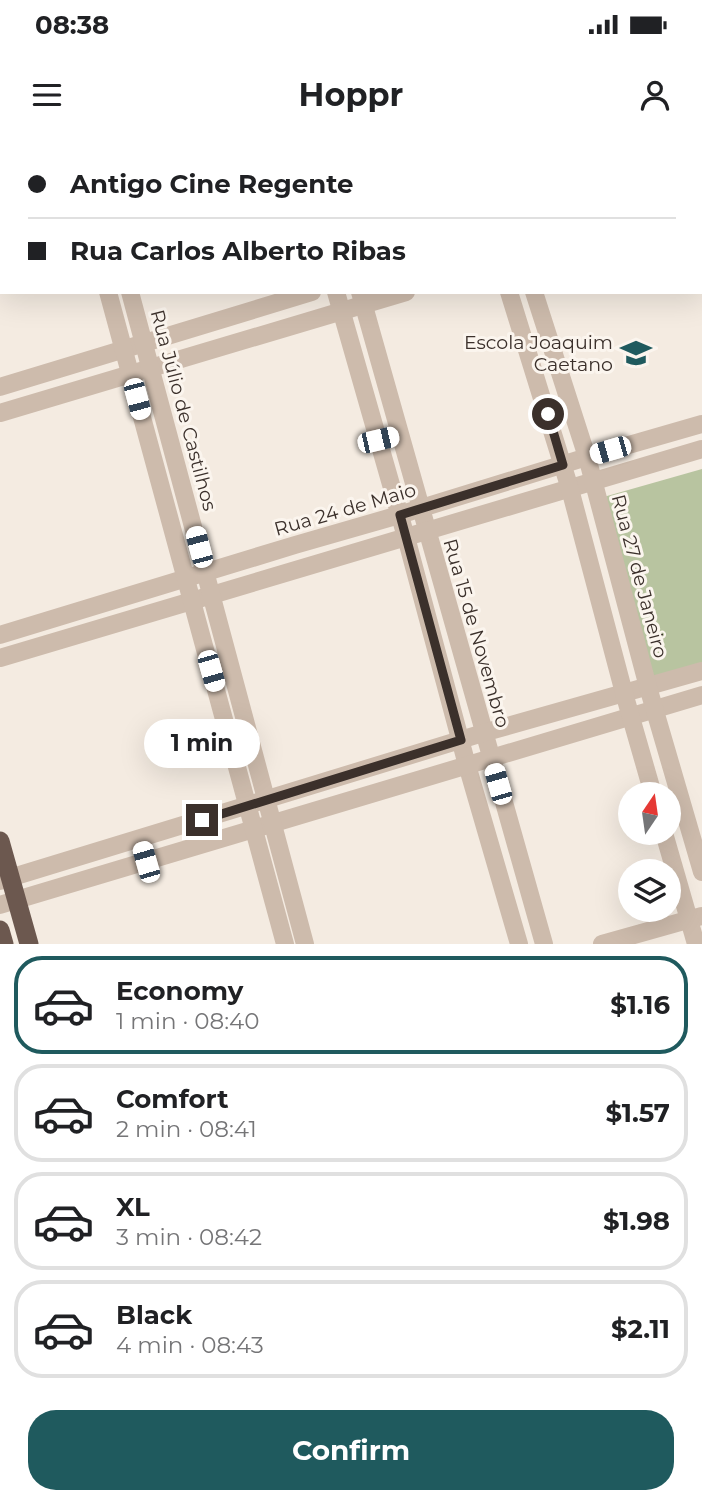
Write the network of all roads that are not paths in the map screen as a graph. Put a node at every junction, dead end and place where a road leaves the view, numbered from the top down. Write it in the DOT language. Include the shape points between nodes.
graph roads {
  1 [pos="109,294"];
  2 [pos="131,294"];
  3 [pos="306,294"];
  4 [pos="337,294"];
  5 [pos="393,294"];
  6 [pos="510,294"];
  7 [pos="535,294"];
  8 [pos="362,299"];
  9 [pos="341,311"];
  10 [pos="144,344"];
  11 [pos="124,350"];
  12 [pos="555,357"];
  13 [pos="532,364"];
  14 [pos="151,367"];
  15 [pos="61,369"];
  16 [pos="130,374"];
  17 [pos="0,387"];
  18 [pos="70,392"];
  19 [pos="0,413"];
  20 [pos="702,424"];
  21 [pos="400,435"];
  22 [pos="378,440"];
  23 [pos="702,449"];
  24 [pos="587,457"];
  25 [pos="563,465"];
  26 [pos="594,482"];
  27 [pos="492,487"];
  28 [pos="570,489"];
  29 [pos="421,509"];
  30 [pos="499,510"];
  31 [pos="400,515"];
  32 [pos="426,531"];
  33 [pos="406,537"];
  34 [pos="295,545"];
  35 [pos="301,569"];
  36 [pos="205,572"];
  37 [pos="186,578"];
  38 [pos="621,584"];
  39 [pos="597,590"];
  40 [pos="212,596"];
  41 [pos="192,601"];
  42 [pos="86,609"];
  43 [pos="92,631"];
  44 [pos="0,635"];
  45 [pos="0,658"];
  46 [pos="702,671"];
  47 [pos="648,687"];
  48 [pos="624,693"];
  49 [pos="702,695"];
  50 [pos="654,709"];
  51 [pos="630,715"];
  52 [pos="483,733"];
  53 [pos="461,740"];
  54 [pos="490,757"];
  55 [pos="467,765"];
  56 [pos="650,782"];
  57 [pos="669,782"];
  58 [pos="267,800"];
  59 [pos="248,806"];
  60 [pos="274,824"];
  61 [pos="681,825"];
  62 [pos="254,830"];
  63 [pos="139,839"];
  64 [pos="0,841"];
  65 [pos="669,845"];
  66 [pos="146,862"];
  67 [pos="702,872"];
  68 [pos="5,880"];
  69 [pos="8,903"];
  70 [pos="297,914"];
  71 [pos="696,918"];
  72 [pos="278,919"];
  73 [pos="0,930"];
  74 [pos="702,942"];
  75 [pos="4,944"];
  76 [pos="29,944"];
  77 [pos="285,944"];
  78 [pos="305,944"];
  79 [pos="519,944"];
  80 [pos="544,944"];
  81 [pos="603,944"];
  82 [pos="696,944"];
  1 -- 11 [label="street"];
  2 -- 10 [label="street, Rua Júlio de Castilhos"];
  3 -- 10 [label="street"];
  4 -- 9 [label="street"];
  5 -- 8 [label="street"];
  6 -- 13 [label="street"];
  7 -- 12 [label="street, Rua 27 de Janeiro"];
  8 -- 9 [label="street"];
  8 -- 21 [label="street, Rua 15 de Novembro"];
  9 -- 14 [label="street"];
  9 -- 22 [label="street"];
  10 -- 11 [label="street"];
  10 -- 14 [label="street, Rua Júlio de Castilhos"];
  11 -- 15 [label="street"];
  11 -- 16 [label="street"];
  12 -- 13 [label="street"];
  12 -- 24 [label="street, Rua 27 de Janeiro"];
  13 -- 25 [label="street"];
  14 -- 16 [label="street"];
  14 -- 36 [label="street, Rua Júlio de Castilhos"];
  15 -- 17 [label="street"];
  15 -- 18 [label="street"];
  16 -- 18 [label="street"];
  16 -- 37 [label="street"];
  18 -- 19 [label="street"];
  20 -- 24 [label="street, Rua 24 de Maio"];
  21 -- 22 [label="street"];
  21 -- 29 [label="street, Rua 15 de Novembro"];
  22 -- 31 [label="street"];
  23 -- 26 [label="street"];
  24 -- 25 [label="street, Rua 24 de Maio"];
  24 -- 26 [label="street, Rua 27 de Janeiro"];
  25 -- 27 [label="street, Rua 24 de Maio"];
  25 -- 28 [label="street"];
  26 -- 28 [label="street"];
  26 -- 38 [label="street, Rua 27 de Janeiro"];
  27 -- 29 [label="street, Rua 24 de Maio"];
  27 -- 30 [label="street"];
  28 -- 30 [label="street"];
  28 -- 39 [label="street"];
  29 -- 31 [label="street, Rua 24 de Maio"];
  29 -- 32 [label="street, Rua 15 de Novembro"];
  30 -- 32 [label="street"];
  31 -- 33 [label="street"];
  31 -- 34 [label="street, Rua 24 de Maio"];
  32 -- 33 [label="street"];
  32 -- 52 [label="street, Rua 15 de Novembro"];
  33 -- 35 [label="street"];
  33 -- 53 [label="street"];
  34 -- 35 [label="street"];
  34 -- 36 [label="street, Rua 24 de Maio"];
  35 -- 40 [label="street"];
  36 -- 37 [label="street, Rua 24 de Maio"];
  36 -- 40 [label="street, Rua Júlio de Castilhos"];
  37 -- 41 [label="street"];
  37 -- 42 [label="street, Rua 24 de Maio"];
  38 -- 39 [label="street"];
  38 -- 47 [label="street, Rua 27 de Janeiro"];
  39 -- 48 [label="street"];
  40 -- 41 [label="street"];
  40 -- 58 [label="street, Rua Júlio de Castilhos"];
  41 -- 43 [label="street"];
  41 -- 59 [label="street"];
  42 -- 43 [label="street"];
  42 -- 44 [label="street, Rua 24 de Maio"];
  43 -- 45 [label="street"];
  46 -- 47 [label="street"];
  47 -- 48 [label="street"];
  47 -- 50 [label="street, Rua 27 de Janeiro"];
  48 -- 51 [label="street"];
  48 -- 52 [label="street"];
  49 -- 50 [label="street"];
  50 -- 51 [label="street"];
  50 -- 57 [label="street, Rua 27 de Janeiro"];
  51 -- 54 [label="street"];
  51 -- 56 [label="street"];
  52 -- 53 [label="street"];
  52 -- 54 [label="street, Rua 15 de Novembro"];
  53 -- 55 [label="street"];
  53 -- 58 [label="street"];
  54 -- 55 [label="street"];
  54 -- 80 [label="street, Rua 15 de Novembro"];
  55 -- 60 [label="street"];
  55 -- 79 [label="street"];
  58 -- 59 [label="street"];
  58 -- 60 [label="street, Rua Júlio de Castilhos"];
  59 -- 62 [label="street"];
  59 -- 63 [label="street"];
  60 -- 62 [label="street"];
  60 -- 70 [label="street, Rua Júlio de Castilhos"];
  61 -- 67 [label="street, Rua 27 de Janeiro"];
  62 -- 66 [label="street"];
  62 -- 72 [label="street"];
  63 -- 66 [label="street"];
  63 -- 68 [label="street"];
  64 -- 68 [label="highway"];
  65 -- 71 [label="street"];
  66 -- 69 [label="street"];
  68 -- 69 [label="highway"];
  69 -- 76 [label="highway"];
  70 -- 72 [label="street"];
  70 -- 78 [label="street, Rua Júlio de Castilhos"];
  71 -- 81 [label="street"];
  71 -- 82 [label="street"];
  72 -- 77 [label="street"];
  73 -- 75 [label="highway"];
  74 -- 82 [label="street"];
}
